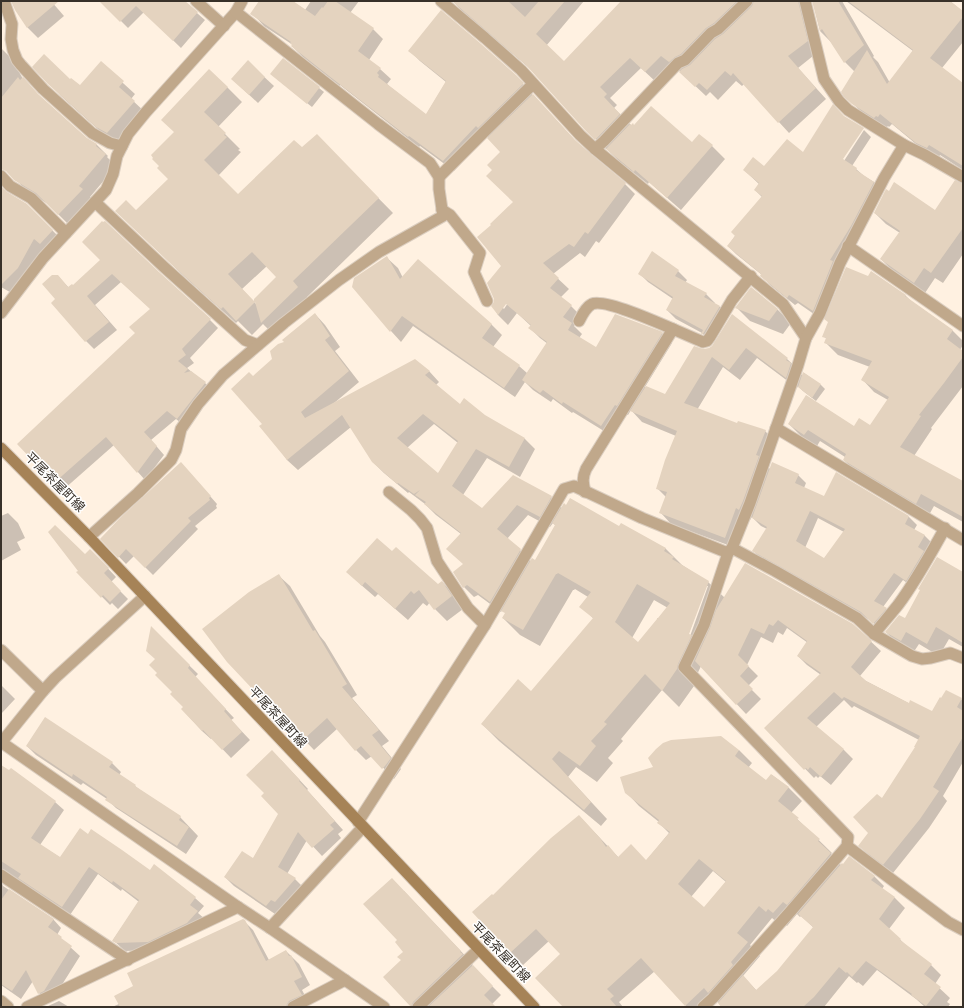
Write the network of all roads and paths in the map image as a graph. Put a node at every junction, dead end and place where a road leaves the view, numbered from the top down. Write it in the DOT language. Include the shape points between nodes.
graph roads {
  1 [pos="4,1"];
  2 [pos="196,1"];
  3 [pos="242,1"];
  4 [pos="441,1"];
  5 [pos="747,1"];
  6 [pos="805,1"];
  7 [pos="236,12"];
  8 [pos="224,26"];
  9 [pos="533,84"];
  10 [pos="904,145"];
  11 [pos="122,146"];
  12 [pos="595,149"];
  13 [pos="1,176"];
  14 [pos="440,178"];
  15 [pos="963,178"];
  16 [pos="95,202"];
  17 [pos="442,210"];
  18 [pos="66,233"];
  19 [pos="848,246"];
  20 [pos="751,276"];
  21 [pos="487,301"];
  22 [pos="1,313"];
  23 [pos="579,321"];
  24 [pos="963,326"];
  25 [pos="673,329"];
  26 [pos="806,338"];
  27 [pos="258,345"];
  28 [pos="776,428"];
  29 [pos="1,448"];
  30 [pos="389,492"];
  31 [pos="585,492"];
  32 [pos="944,528"];
  33 [pos="89,537"];
  34 [pos="963,540"];
  35 [pos="730,551"];
  36 [pos="145,596"];
  37 [pos="485,625"];
  38 [pos="874,634"];
  39 [pos="1,650"];
  40 [pos="963,658"];
  41 [pos="43,690"];
  42 [pos="1,743"];
  43 [pos="361,825"];
  44 [pos="846,846"];
  45 [pos="1,874"];
  46 [pos="238,907"];
  47 [pos="270,928"];
  48 [pos="963,930"];
  49 [pos="479,949"];
  50 [pos="128,960"];
  51 [pos="345,980"];
  52 [pos="1,1001"];
  53 [pos="8,1007"];
  54 [pos="27,1007"];
  55 [pos="293,1007"];
  56 [pos="384,1007"];
  57 [pos="418,1007"];
  58 [pos="534,1007"];
  59 [pos="703,1007"];
  1 -- 11 [label="street" via="11,17 13,50 21,66 42,89 92,133 110,143"];
  2 -- 8 [label="street"];
  3 -- 7 [label="street"];
  4 -- 9 [label="street" via="521,70"];
  5 -- 12 [label="street" via="685,60 678,63"];
  6 -- 10 [label="street" via="824,79 830,89 848,110"];
  7 -- 8 [label="street"];
  7 -- 14 [label="street" via="430,163"];
  8 -- 11 [label="street" via="146,112 128,134"];
  9 -- 12 [label="street"];
  9 -- 14 [label="street"];
  10 -- 15 [label="street"];
  10 -- 19 [label="street"];
  11 -- 16 [label="street" via="106,190"];
  12 -- 20 [label="street"];
  13 -- 18 [label="street" via="10,186 31,198"];
  14 -- 17 [label="street"];
  16 -- 18 [label="street"];
  16 -- 27 [label="street" via="245,340"];
  17 -- 21 [label="street" via="450,215 480,253 474,272"];
  17 -- 27 [label="street" via="442,216 378,252"];
  18 -- 22 [label="street" via="43,258"];
  19 -- 24 [label="street"];
  19 -- 26 [label="street" via="820,313"];
  20 -- 25 [label="street" via="732,300 707,341 703,342"];
  20 -- 26 [label="street" via="783,304"];
  23 -- 25 [label="street" via="589,306 594,303 607,304"];
  25 -- 31 [label="street" via="586,469 583,476"];
  26 -- 28 [label="street"];
  27 -- 33 [label="street" via="222,375 198,404 181,429 176,450 170,460"];
  28 -- 32 [label="street"];
  28 -- 35 [label="street"];
  29 -- 33 [label="main road, 平尾茶屋町線"];
  30 -- 37 [label="street" via="411,510 427,528 436,561 468,608"];
  31 -- 35 [label="street" via="642,518"];
  31 -- 37 [label="street" via="574,486 564,489"];
  32 -- 34 [label="street"];
  32 -- 38 [label="street" via="914,582"];
  33 -- 36 [label="main road, 平尾茶屋町線"];
  35 -- 38 [label="street" via="775,571 857,618"];
  35 -- 44 [label="street" via="704,625 684,667 848,837"];
  36 -- 41 [label="street"];
  36 -- 43 [label="main road, 平尾茶屋町線"];
  37 -- 43 [label="street"];
  38 -- 40 [label="street" via="922,659 950,653"];
  39 -- 41 [label="street"];
  41 -- 42 [label="street"];
  42 -- 46 [label="street"];
  43 -- 47 [label="street"];
  43 -- 49 [label="main road, 平尾茶屋町線"];
  44 -- 48 [label="street" via="948,922"];
  44 -- 59 [label="street"];
  45 -- 50 [label="street"];
  46 -- 47 [label="street"];
  46 -- 50 [label="street"];
  47 -- 51 [label="street"];
  49 -- 57 [label="street"];
  49 -- 58 [label="main road, 平尾茶屋町線"];
  50 -- 54 [label="street"];
  51 -- 55 [label="street"];
  51 -- 56 [label="street"];
  52 -- 53 [label="street"];
}
